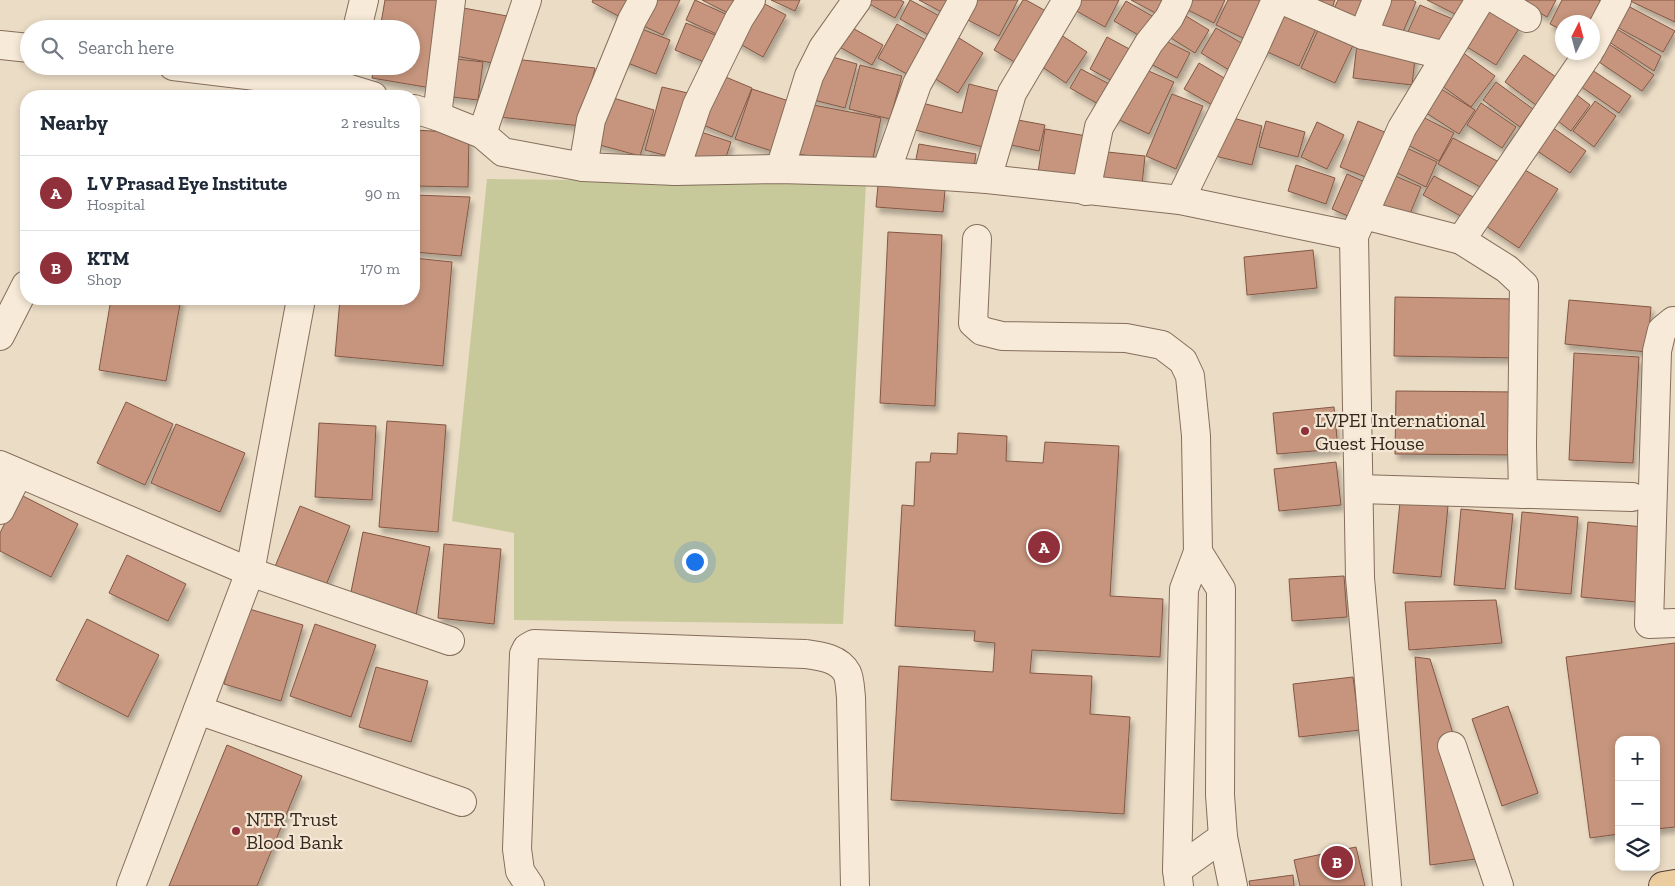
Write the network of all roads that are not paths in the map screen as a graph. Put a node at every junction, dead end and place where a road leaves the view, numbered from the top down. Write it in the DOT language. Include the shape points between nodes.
graph roads {
  1 [pos="364,0"];
  2 [pos="451,0"];
  3 [pos="527,0"];
  4 [pos="643,0"];
  5 [pos="751,0"];
  6 [pos="857,0"];
  7 [pos="963,0"];
  8 [pos="1067,0"];
  9 [pos="1178,0"];
  10 [pos="1276,0"];
  11 [pos="1282,0"];
  12 [pos="1377,0"];
  13 [pos="1480,0"];
  14 [pos="1497,0"];
  15 [pos="1617,0"];
  16 [pos="1526,18"];
  17 [pos="359,20"];
  18 [pos="1600,32"];
  19 [pos="1363,35"];
  20 [pos="0,45"];
  21 [pos="20,47"];
  22 [pos="1446,56"];
  23 [pos="1584,60"];
  24 [pos="264,75"];
  25 [pos="345,83"];
  26 [pos="360,90"];
  27 [pos="425,112"];
  28 [pos="482,134"];
  29 [pos="583,167"];
  30 [pos="780,169"];
  31 [pos="675,170"];
  32 [pos="886,172"];
  33 [pos="987,179"];
  34 [pos="1086,191"];
  35 [pos="1180,200"];
  36 [pos="1359,226"];
  37 [pos="977,239"];
  38 [pos="1460,240"];
  39 [pos="20,297"];
  40 [pos="300,305"];
  41 [pos="1675,321"];
  42 [pos="0,336"];
  43 [pos="9,470"];
  44 [pos="1359,489"];
  45 [pos="1523,494"];
  46 [pos="1632,497"];
  47 [pos="0,510"];
  48 [pos="1198,552"];
  49 [pos="250,572"];
  50 [pos="1675,623"];
  51 [pos="450,641"];
  52 [pos="198,710"];
  53 [pos="1452,746"];
  54 [pos="462,802"];
  55 [pos="1223,837"];
  56 [pos="1178,878"];
  57 [pos="1675,884"];
  58 [pos="131,886"];
  59 [pos="530,886"];
  60 [pos="855,886"];
  61 [pos="1234,886"];
  62 [pos="1387,886"];
  63 [pos="1499,886"];
  64 [pos="1663,886"];
  1 -- 17 [label="street"];
  2 -- 27 [label="street"];
  3 -- 28 [label="street"];
  4 -- 29 [label="street" via="591,120"];
  5 -- 31 [label="street" via="697,105"];
  6 -- 30 [label="street" via="823,48 809,76"];
  7 -- 32 [label="street" via="917,84"];
  8 -- 33 [label="street" via="1012,93"];
  9 -- 34 [label="street" via="1170,18 1149,43 1099,127"];
  10 -- 35 [label="street"];
  11 -- 19 [label="street"];
  12 -- 19 [label="street"];
  13 -- 22 [label="street"];
  14 -- 16 [label="street"];
  15 -- 18 [label="street"];
  19 -- 22 [label="street"];
  20 -- 21 [label="street"];
  22 -- 36 [label="street" via="1402,128"];
  23 -- 38 [label="street"];
  24 -- 25 [label="street"];
  25 -- 26 [label="street"];
  27 -- 28 [label="street"];
  28 -- 29 [label="street" via="503,152"];
  29 -- 31 [label="street"];
  30 -- 31 [label="street"];
  30 -- 32 [label="street"];
  32 -- 33 [label="street"];
  33 -- 34 [label="street"];
  34 -- 35 [label="street"];
  35 -- 36 [label="street"];
  36 -- 38 [label="street"];
  36 -- 44 [label="street"];
  37 -- 48 [label="street" via="973,323 982,331 1002,336 1126,338 1162,345 1183,361 1190,376 1196,436"];
  38 -- 45 [label="street" via="1507,269 1524,285"];
  39 -- 42 [label="street"];
  40 -- 49 [label="street"];
  41 -- 50 [label="street" via="1662,330 1657,351 1649,624"];
  43 -- 47 [label="street"];
  43 -- 49 [label="street"];
  44 -- 45 [label="street"];
  44 -- 62 [label="street" via="1360,578"];
  45 -- 46 [label="street"];
  48 -- 55 [label="street" via="1221,590 1220,795"];
  48 -- 56 [label="street" via="1184,589"];
  49 -- 51 [label="street"];
  49 -- 52 [label="street"];
  52 -- 54 [label="street"];
  52 -- 58 [label="street"];
  53 -- 63 [label="street"];
  55 -- 56 [label="street"];
  55 -- 61 [label="street"];
  57 -- 64 [label="main road"];
  59 -- 60 [label="street" via="520,872 517,849 524,654 534,644 805,654 838,662 847,674 851,697"];
}
